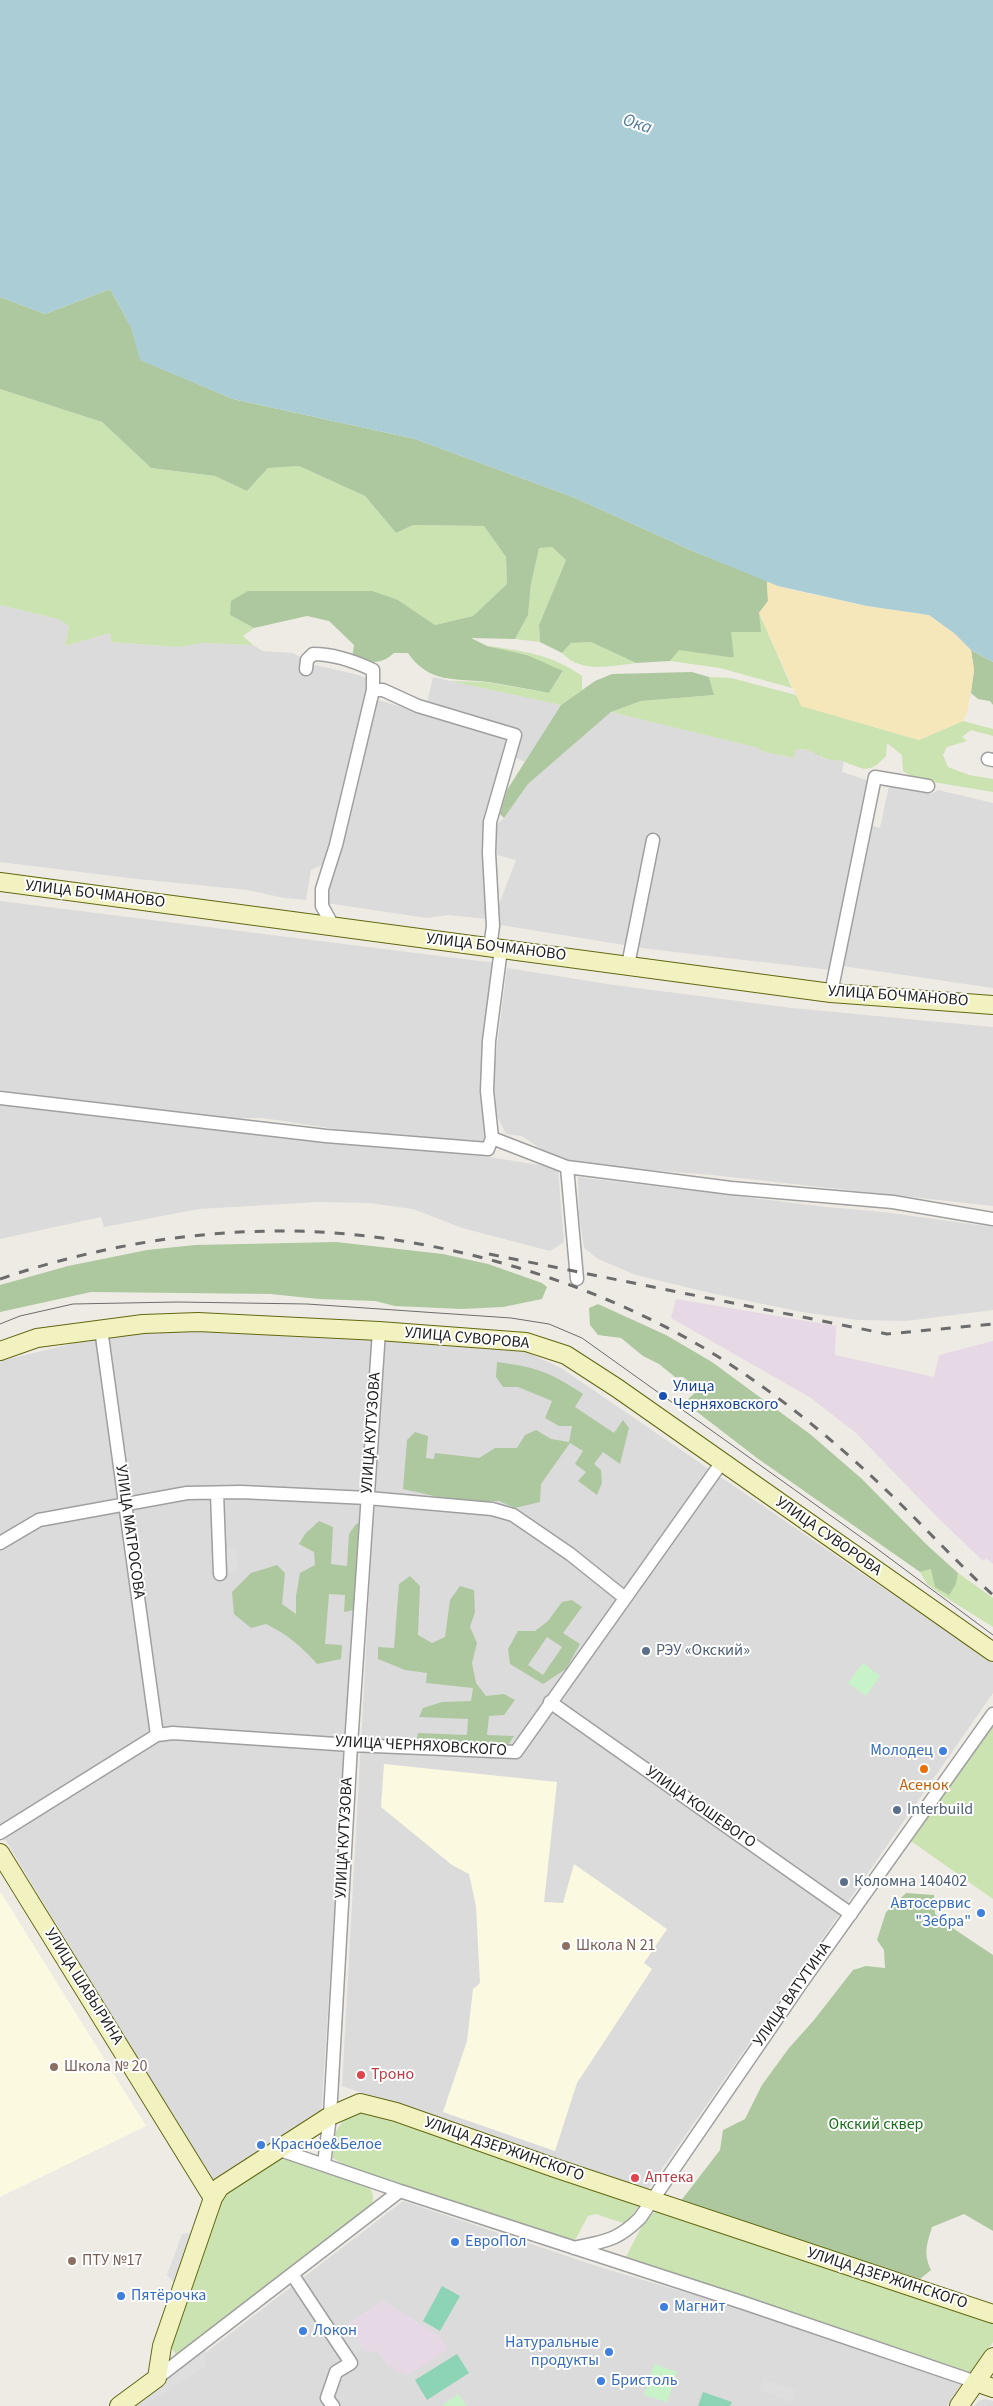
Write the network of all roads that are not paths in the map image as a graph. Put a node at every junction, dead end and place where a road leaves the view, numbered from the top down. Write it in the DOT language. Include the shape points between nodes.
graph roads {
  1 [pos="306,669"];
  2 [pos="373,690"];
  3 [pos="928,786"];
  4 [pos="653,840"];
  5 [pos="0,882"];
  6 [pos="332,926"];
  7 [pos="495,948"];
  8 [pos="628,965"];
  9 [pos="831,993"];
  10 [pos="993,1005"];
  11 [pos="0,1098"];
  12 [pos="492,1138"];
  13 [pos="568,1167"];
  14 [pos="993,1220"];
  15 [pos="577,1279"];
  16 [pos="101,1329"];
  17 [pos="379,1331"];
  18 [pos="0,1351"];
  19 [pos="722,1462"];
  20 [pos="217,1492"];
  21 [pos="368,1498"];
  22 [pos="126,1506"];
  23 [pos="0,1543"];
  24 [pos="220,1574"];
  25 [pos="625,1598"];
  26 [pos="993,1652"];
  27 [pos="550,1702"];
  28 [pos="993,1714"];
  29 [pos="157,1735"];
  30 [pos="351,1745"];
  31 [pos="0,1833"];
  32 [pos="0,1853"];
  33 [pos="851,1914"];
  34 [pos="330,2116"];
  35 [pos="280,2150"];
  36 [pos="324,2164"];
  37 [pos="400,2191"];
  38 [pos="213,2198"];
  39 [pos="651,2200"];
  40 [pos="574,2248"];
  41 [pos="292,2274"];
  42 [pos="993,2314"];
  43 [pos="993,2357"];
  44 [pos="157,2378"];
  45 [pos="976,2382"];
  46 [pos="993,2388"];
  47 [pos="119,2406"];
  48 [pos="332,2406"];
  49 [pos="959,2406"];
  1 -- 2 [label="street" via="307,660 313,654 355,661 373,670"];
  2 -- 6 [label="street" via="336,845 322,889 322,906"];
  2 -- 7 [label="street" via="383,690 418,706 515,736 490,822"];
  3 -- 9 [label="street" via="875,777"];
  4 -- 8 [label="street"];
  5 -- 6 [label="street, УЛИЦА БОЧМАНОВО"];
  6 -- 7 [label="street, УЛИЦА БОЧМАНОВО"];
  7 -- 8 [label="street, УЛИЦА БОЧМАНОВО"];
  7 -- 12 [label="street" via="487,1091"];
  8 -- 9 [label="street, УЛИЦА БОЧМАНОВО"];
  9 -- 10 [label="street, УЛИЦА БОЧМАНОВО"];
  11 -- 12 [label="street" via="326,1136 488,1149"];
  12 -- 13 [label="street"];
  13 -- 14 [label="street" via="731,1188 893,1202"];
  13 -- 15 [label="street"];
  16 -- 17 [label="street, УЛИЦА СУВОРОВА" via="198,1322"];
  16 -- 18 [label="street, УЛИЦА СУВОРОВА" via="37,1338"];
  16 -- 22 [label="street, УЛИЦА МАТРОСОВА"];
  17 -- 19 [label="street, УЛИЦА СУВОРОВА" via="526,1342 566,1356"];
  17 -- 21 [label="street, УЛИЦА КУТУЗОВА"];
  19 -- 25 [label="street, УЛИЦА ЧЕРНЯХОВСКОГО"];
  19 -- 26 [label="street, УЛИЦА СУВОРОВА"];
  20 -- 21 [label="street"];
  20 -- 22 [label="street" via="187,1494"];
  20 -- 24 [label="street"];
  21 -- 25 [label="street" via="492,1509 513,1515 570,1554"];
  21 -- 30 [label="street, УЛИЦА КУТУЗОВА"];
  22 -- 23 [label="street" via="39,1520"];
  22 -- 29 [label="street, УЛИЦА МАТРОСОВА"];
  25 -- 27 [label="street, УЛИЦА ЧЕРНЯХОВСКОГО"];
  27 -- 30 [label="street, УЛИЦА ЧЕРНЯХОВСКОГО" via="516,1752"];
  27 -- 33 [label="street, УЛИЦА КОШЕВОГО"];
  28 -- 33 [label="street, УЛИЦА ВАТУТИНА"];
  29 -- 30 [label="street, УЛИЦА ЧЕРНЯХОВСКОГО" via="173,1733"];
  29 -- 31 [label="street, УЛИЦА ЧЕРНЯХОВСКОГО"];
  30 -- 34 [label="street, УЛИЦА КУТУЗОВА"];
  32 -- 38 [label="street, УЛИЦА ШАВЫРИНА"];
  33 -- 39 [label="street, УЛИЦА ВАТУТИНА"];
  34 -- 35 [label="street, УЛИЦА ДЗЕРЖИНСКОГО"];
  34 -- 36 [label="street, УЛИЦА КУТУЗОВА"];
  34 -- 39 [label="street, УЛИЦА ДЗЕРЖИНСКОГО" via="360,2103 396,2112"];
  35 -- 36 [label="street"];
  35 -- 38 [label="street, УЛИЦА ДЗЕРЖИНСКОГО" via="220,2187"];
  36 -- 37 [label="street"];
  37 -- 40 [label="street"];
  37 -- 41 [label="street"];
  38 -- 44 [label="street, УЛИЦА ДЗЕРЖИНСКОГО" via="162,2346"];
  39 -- 40 [label="street, УЛИЦА ВАТУТИНА" via="640,2218 615,2239"];
  39 -- 42 [label="street, УЛИЦА ДЗЕРЖИНСКОГО"];
  40 -- 45 [label="street"];
  41 -- 44 [label="street"];
  41 -- 48 [label="street" via="351,2363 336,2372 327,2398"];
  43 -- 45 [label="street"];
  44 -- 47 [label="street"];
  45 -- 46 [label="street"];
  45 -- 49 [label="street"];
}
